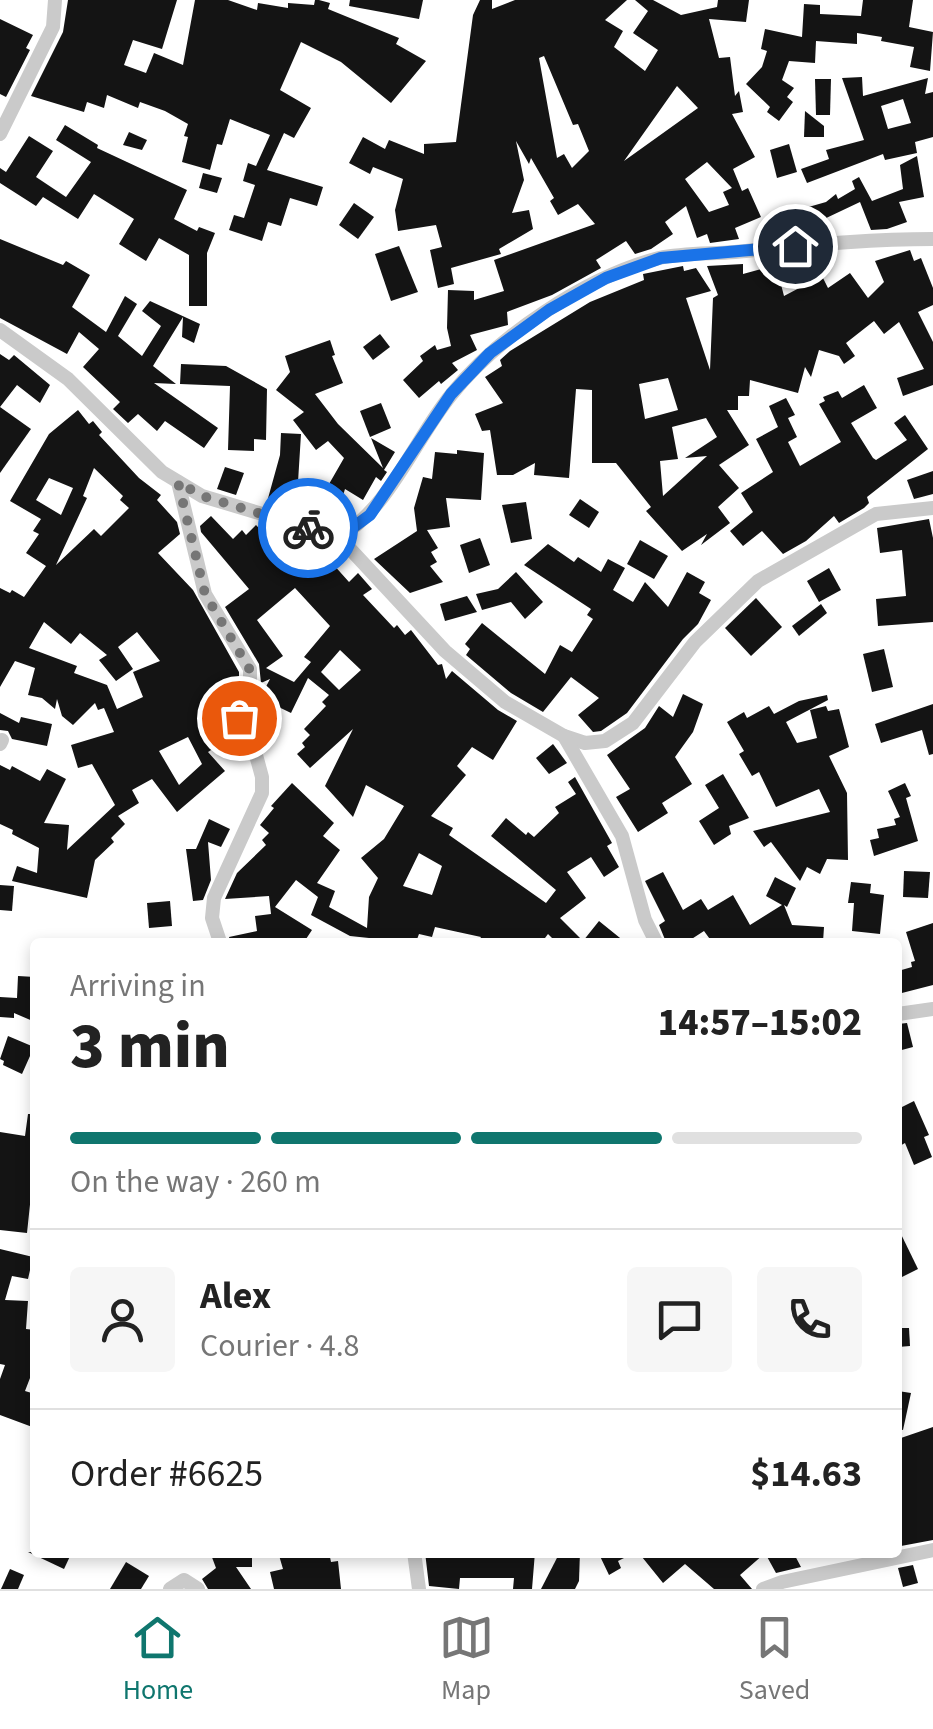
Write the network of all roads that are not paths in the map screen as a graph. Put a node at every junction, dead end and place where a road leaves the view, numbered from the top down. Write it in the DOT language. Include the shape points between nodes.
graph roads {
  1 [pos="55,0"];
  2 [pos="0,134"];
  3 [pos="933,239"];
  4 [pos="0,330"];
  5 [pos="178,482"];
  6 [pos="933,508"];
  7 [pos="340,537"];
  8 [pos="564,736"];
  9 [pos="219,938"];
  10 [pos="654,938"];
  11 [pos="933,1009"];
  12 [pos="902,1013"];
  13 [pos="933,1550"];
  14 [pos="902,1557"];
  15 [pos="415,1558"];
  16 [pos="895,1558"];
  17 [pos="170,1589"];
  18 [pos="198,1589"];
  19 [pos="419,1589"];
  20 [pos="763,1589"];
  1 -- 2 [label="street" via="52,27"];
  3 -- 7 [label="street" via="661,258 606,278 490,353 451,394 370,515"];
  4 -- 5 [label="street" via="68,379"];
  5 -- 7 [label="street" via="202,496"];
  5 -- 9 [label="street" via="205,594 250,670 250,687 237,706 262,777 262,793 214,898"];
  6 -- 8 [label="street" via="876,514 758,581 696,642 633,723 605,741"];
  7 -- 8 [label="street" via="446,652 506,702"];
  8 -- 10 [label="street" via="622,836"];
  11 -- 12 [label="street"];
  13 -- 14 [label="street"];
  15 -- 19 [label="street"];
  16 -- 20 [label="street"];
  17 -- 18 [label="street" via="184,1580"];
}
